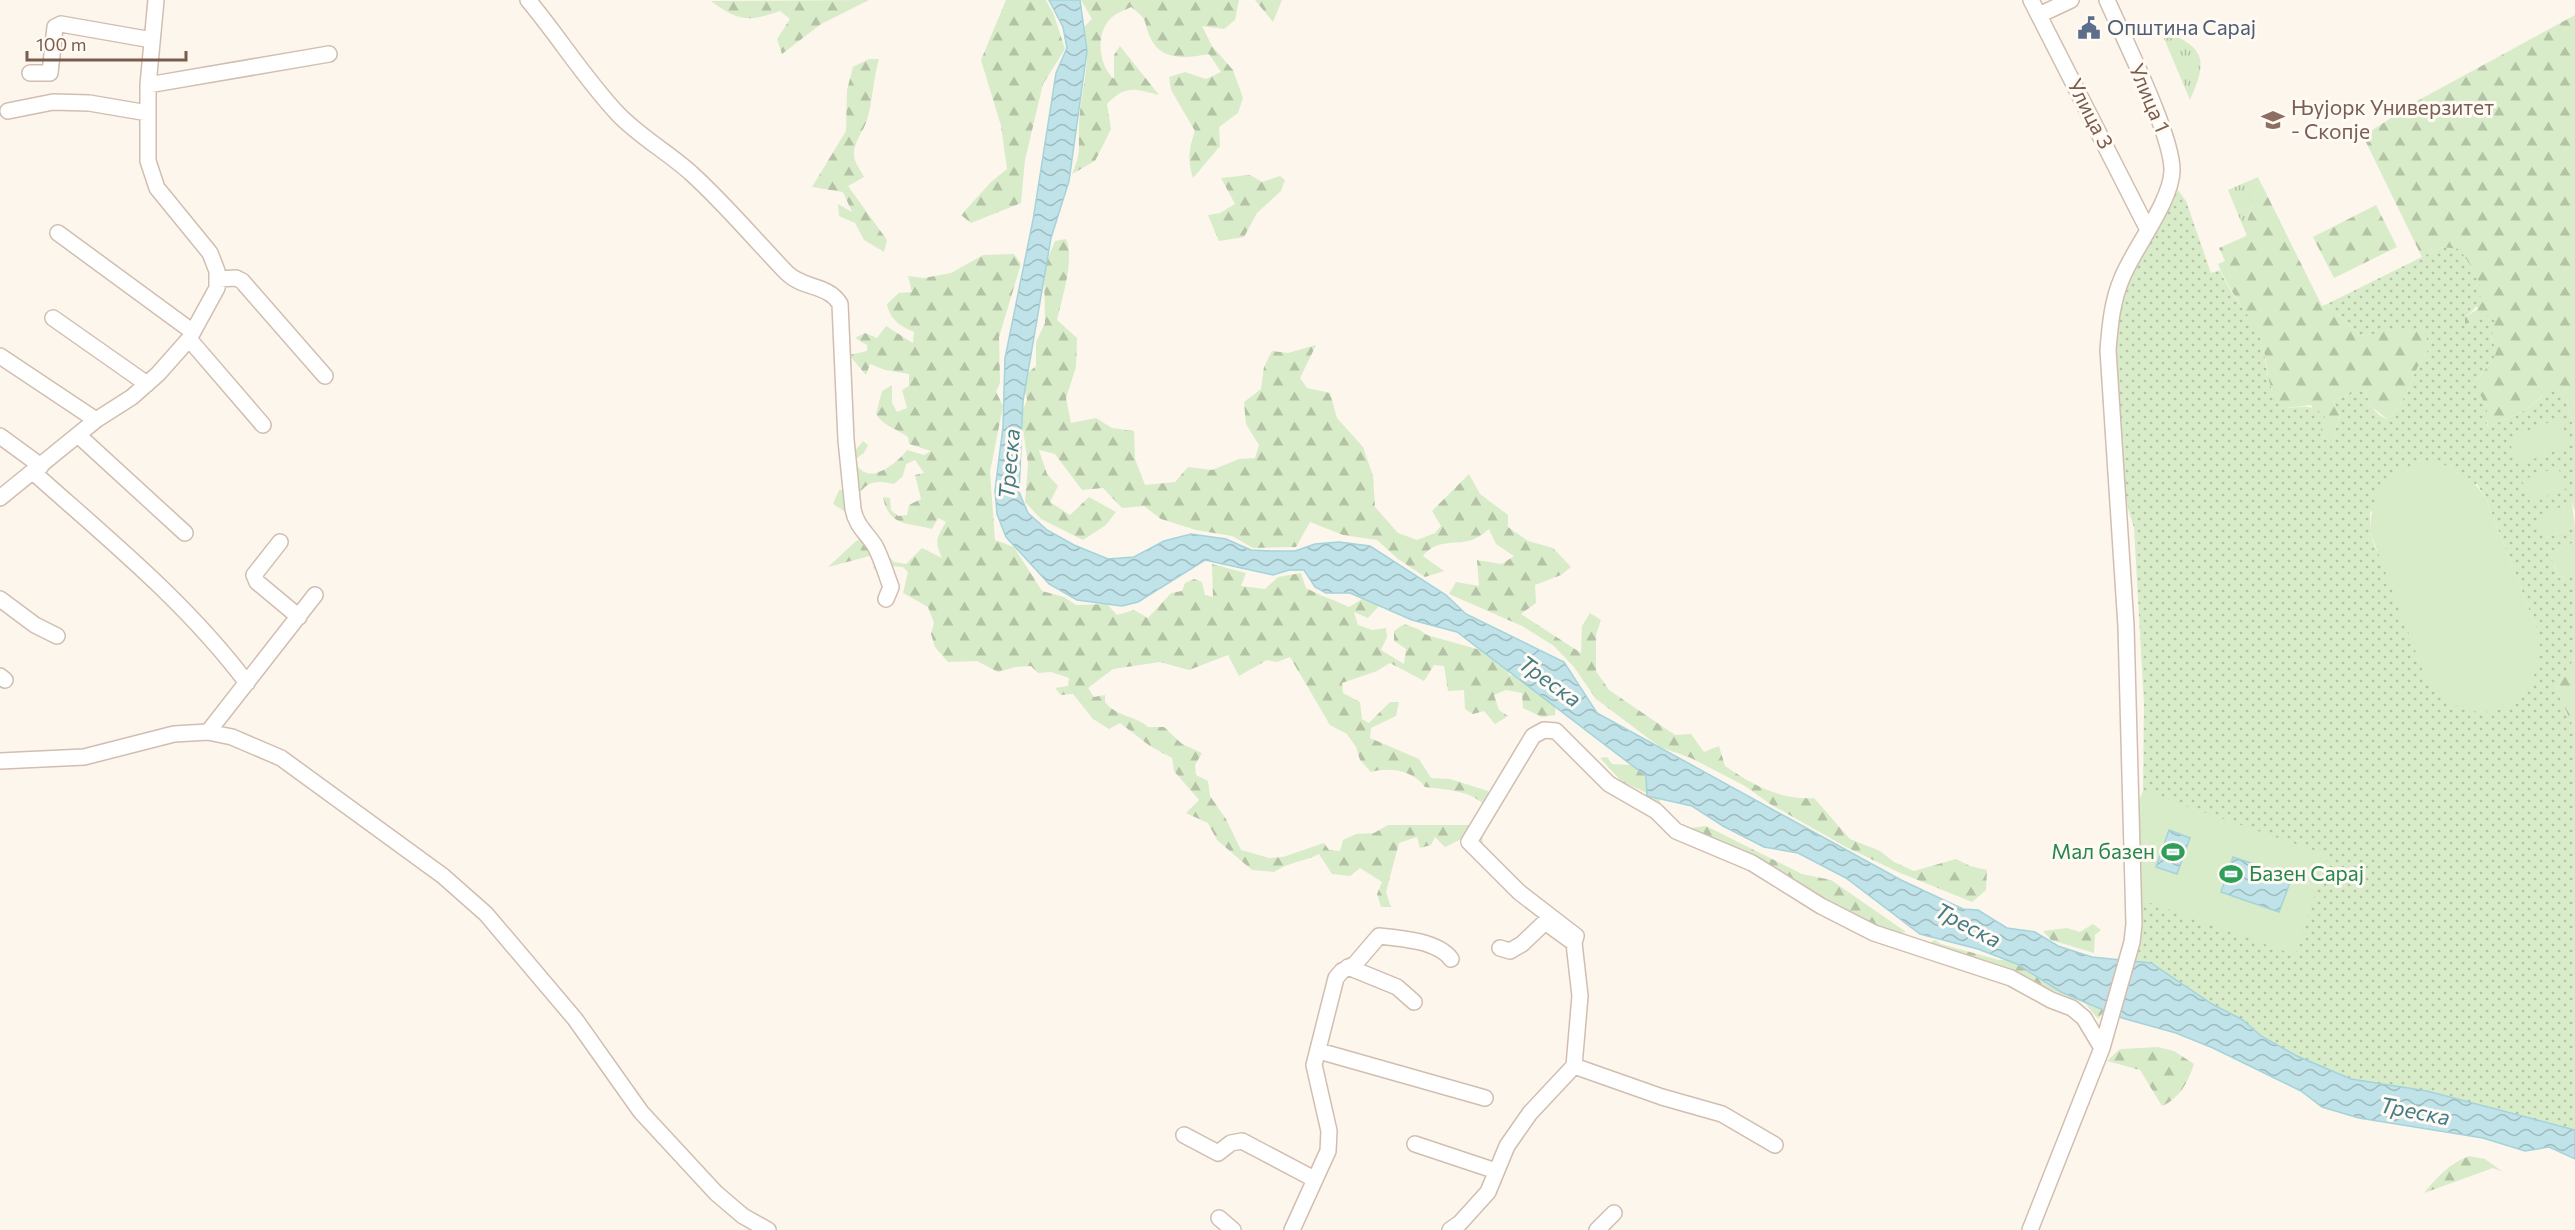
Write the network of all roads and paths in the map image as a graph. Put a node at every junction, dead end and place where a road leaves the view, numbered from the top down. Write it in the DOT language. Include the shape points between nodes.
graph roads {
  1 [pos="156,0"];
  2 [pos="528,0"];
  3 [pos="2031,0"];
  4 [pos="2071,0"];
  5 [pos="2108,0"];
  6 [pos="2039,15"];
  7 [pos="152,40"];
  8 [pos="329,54"];
  9 [pos="30,73"];
  10 [pos="148,85"];
  11 [pos="8,111"];
  12 [pos="148,113"];
  13 [pos="2147,228"];
  14 [pos="58,233"];
  15 [pos="218,279"];
  16 [pos="53,318"];
  17 [pos="191,336"];
  18 [pos="0,356"];
  19 [pos="325,376"];
  20 [pos="147,384"];
  21 [pos="96,420"];
  22 [pos="263,424"];
  23 [pos="78,435"];
  24 [pos="0,436"];
  25 [pos="37,469"];
  26 [pos="0,498"];
  27 [pos="185,532"];
  28 [pos="280,542"];
  29 [pos="315,595"];
  30 [pos="0,598"];
  31 [pos="886,599"];
  32 [pos="299,617"];
  33 [pos="57,636"];
  34 [pos="247,683"];
  35 [pos="208,732"];
  36 [pos="0,761"];
  37 [pos="1574,943"];
  38 [pos="1500,948"];
  39 [pos="1450,959"];
  40 [pos="1348,967"];
  41 [pos="1414,1002"];
  42 [pos="2102,1048"];
  43 [pos="1319,1050"];
  44 [pos="1574,1065"];
  45 [pos="1485,1098"];
  46 [pos="1184,1135"];
  47 [pos="1415,1144"];
  48 [pos="1775,1145"];
  49 [pos="1496,1171"];
  50 [pos="1314,1179"];
  51 [pos="1614,1213"];
  52 [pos="1219,1218"];
  53 [pos="768,1230"];
  54 [pos="1233,1230"];
  55 [pos="1292,1230"];
  56 [pos="1450,1230"];
  57 [pos="1597,1230"];
  58 [pos="2030,1230"];
  1 -- 7 [label="street"];
  2 -- 31 [label="street" via="619,116 691,173 789,275 835,295 840,304 853,509 855,519 874,544 891,587"];
  3 -- 6 [label="street, Улица 3"];
  4 -- 6 [label="street"];
  5 -- 13 [label="street, Улица 1" via="2169,150 2172,173 2164,199"];
  6 -- 13 [label="street, Улица 3"];
  7 -- 9 [label="street" via="60,24 55,27 50,73"];
  7 -- 10 [label="street"];
  8 -- 10 [label="street"];
  10 -- 12 [label="street"];
  11 -- 12 [label="street" via="53,102 89,103"];
  12 -- 15 [label="street" via="148,161 157,188 210,253"];
  13 -- 42 [label="street, Улица 1" via="2122,278 2108,350 2128,679 2134,908 2132,942"];
  14 -- 17 [label="street"];
  15 -- 17 [label="street"];
  15 -- 19 [label="street" via="243,281"];
  16 -- 20 [label="street"];
  17 -- 20 [label="street"];
  17 -- 22 [label="street"];
  18 -- 21 [label="street"];
  20 -- 21 [label="street"];
  21 -- 23 [label="street"];
  23 -- 25 [label="street"];
  23 -- 27 [label="street"];
  24 -- 25 [label="street"];
  25 -- 26 [label="street"];
  25 -- 34 [label="street" via="182,608"];
  28 -- 32 [label="street" via="255,575 257,582"];
  29 -- 32 [label="street"];
  30 -- 33 [label="street" via="35,625"];
  32 -- 34 [label="street"];
  34 -- 35 [label="street"];
  35 -- 36 [label="street" via="174,734 84,757"];
  35 -- 53 [label="street" via="232,737 281,758 464,894 503,932 575,1019 641,1112 716,1193 743,1216"];
  37 -- 38 [label="street" via="1545,922 1510,951"];
  37 -- 42 [label="street" via="1576,936 1519,892 1469,842 1533,736 1544,730 1556,731 1609,784 1656,811 1676,831 1752,863 1874,933 2011,978 2072,1008 2084,1018"];
  37 -- 44 [label="street" via="1580,996"];
  39 -- 40 [label="street" via="1445,951 1433,946 1379,936"];
  40 -- 41 [label="street" via="1397,987"];
  40 -- 43 [label="street" via="1336,978"];
  42 -- 58 [label="street, Улица 1"];
  43 -- 45 [label="street"];
  43 -- 50 [label="street" via="1314,1065 1329,1131 1328,1151"];
  44 -- 48 [label="street" via="1722,1114"];
  44 -- 49 [label="street" via="1530,1113"];
  46 -- 50 [label="street" via="1218,1153 1231,1143 1242,1142"];
  47 -- 49 [label="street"];
  49 -- 56 [label="street" via="1488,1192"];
  50 -- 55 [label="street"];
  51 -- 57 [label="street"];
  52 -- 54 [label="street"];
}
